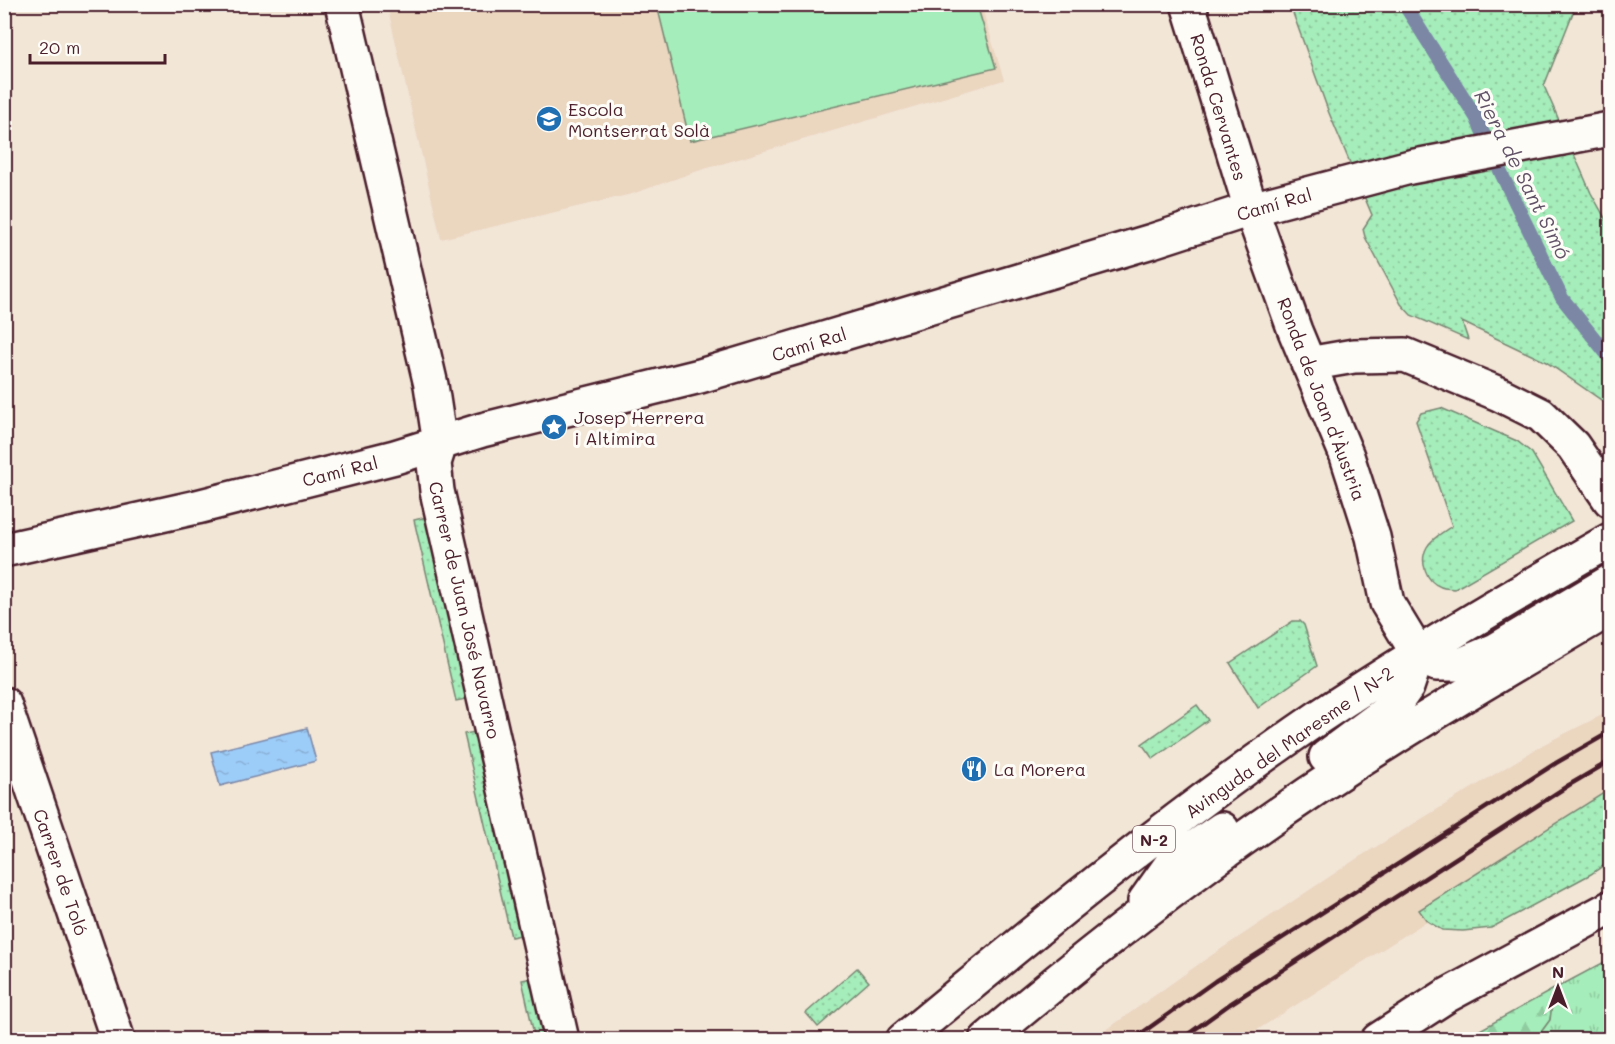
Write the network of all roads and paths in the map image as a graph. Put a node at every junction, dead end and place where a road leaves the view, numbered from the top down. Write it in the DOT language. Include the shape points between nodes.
graph roads {
  1 [pos="342,4"];
  2 [pos="1188,4"];
  3 [pos="1611,129"];
  4 [pos="1251,209"];
  5 [pos="1308,364"];
  6 [pos="440,444"];
  7 [pos="1610,500"];
  8 [pos="1600,546"];
  9 [pos="4,550"];
  10 [pos="1610,592"];
  11 [pos="1418,654"];
  12 [pos="4,704"];
  13 [pos="1611,909"];
  14 [pos="1133,920"];
  15 [pos="118,1040"];
  16 [pos="562,1040"];
  17 [pos="903,1040"];
  18 [pos="986,1040"];
  19 [pos="1378,1040"];
  1 -- 6 [label="street, Carrer de Juan José Navarro" via="431,385"];
  2 -- 4 [label="street, Ronda Cervantes"];
  3 -- 4 [label="street, Camí Ral" via="1410,167"];
  4 -- 5 [label="street, Ronda de Joan d'Àustria"];
  4 -- 6 [label="street, Camí Ral" via="700,376"];
  5 -- 7 [label="street" via="1354,356 1405,355 1499,394 1541,415 1573,446"];
  5 -- 11 [label="street, Ronda de Joan d'Àustria" via="1347,456 1387,603"];
  6 -- 9 [label="street, Camí Ral" via="197,507"];
  6 -- 16 [label="street, Carrer de Juan José Navarro" via="434,463 437,491"];
  8 -- 11 [label="street, Avinguda del Maresme / N-2 / N-2"];
  10 -- 11 [label="street" via="1463,664 1436,664"];
  10 -- 14 [label="street" via="1260,827"];
  11 -- 14 [label="street" via="1407,687 1392,708 1172,863"];
  11 -- 17 [label="street, Avinguda del Maresme / N-2 / N-2" via="1206,798"];
  12 -- 15 [label="street, Carrer de Toló"];
  13 -- 19 [label="street" via="1446,996"];
  14 -- 18 [label="street"];
}
